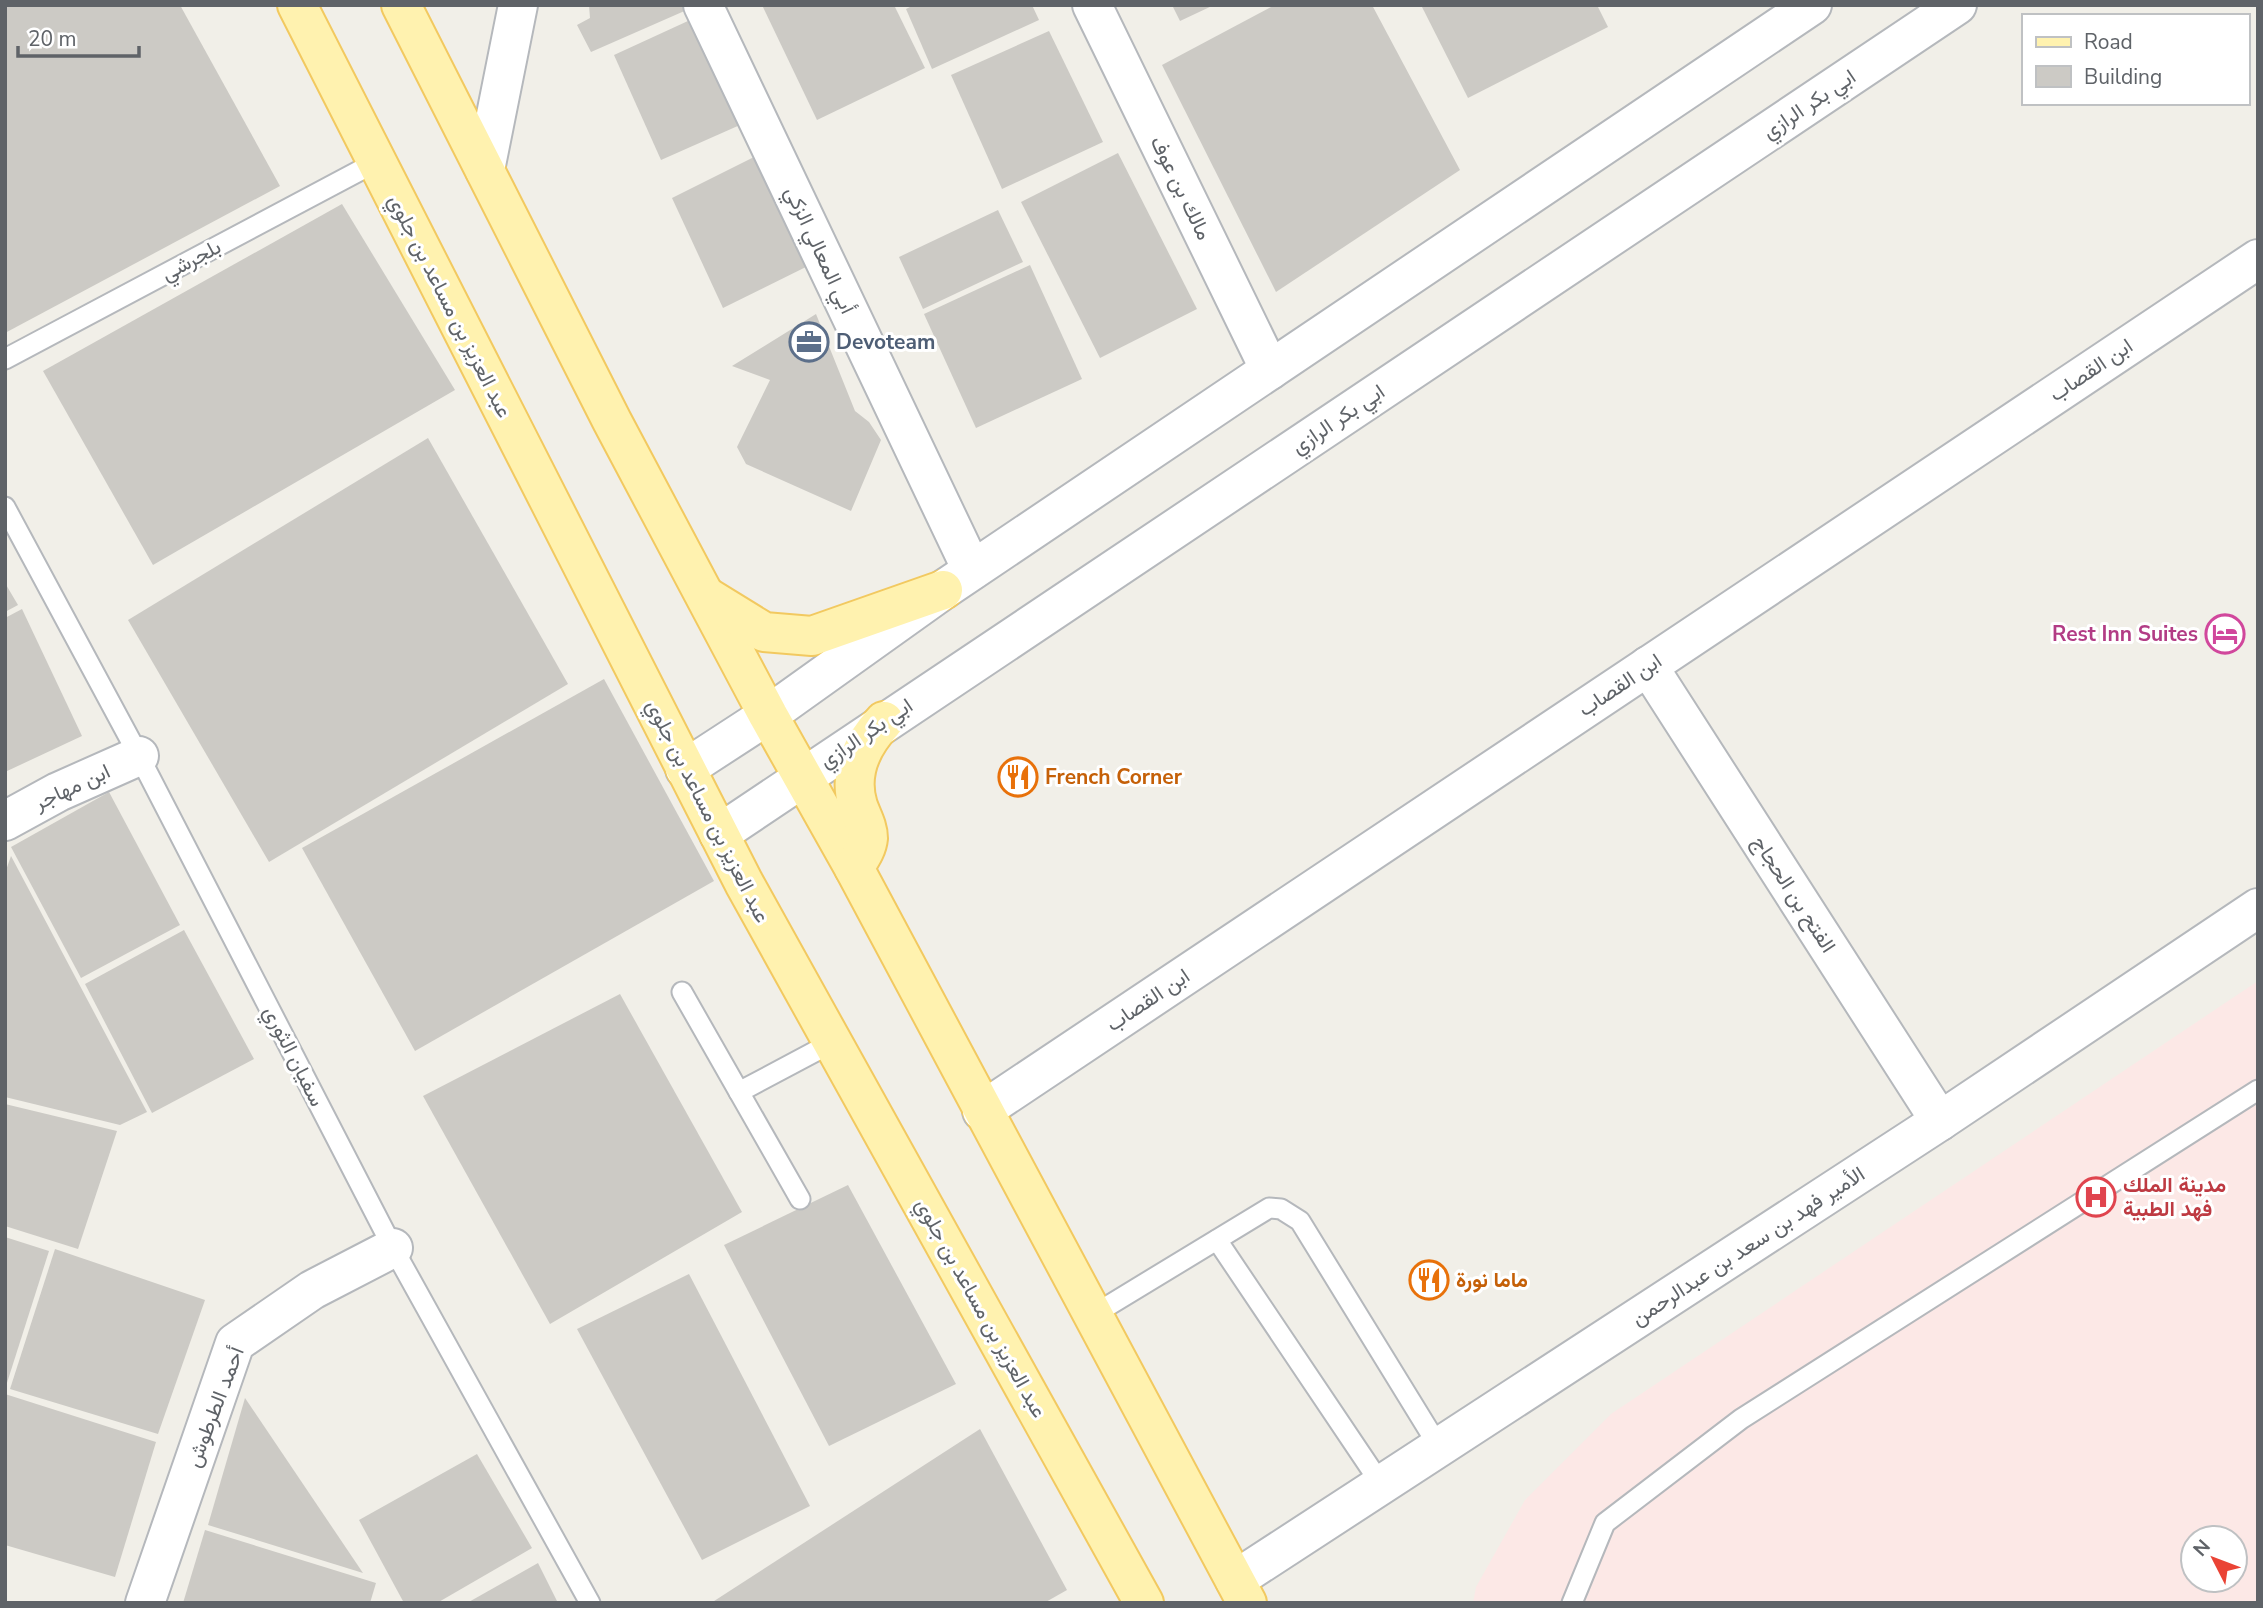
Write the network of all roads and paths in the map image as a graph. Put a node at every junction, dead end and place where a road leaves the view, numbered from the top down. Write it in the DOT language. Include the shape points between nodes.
graph roads {
  1 [pos="297,5"];
  2 [pos="401,5"];
  3 [pos="518,5"];
  4 [pos="703,5"];
  5 [pos="1092,5"];
  6 [pos="1812,5"];
  7 [pos="1958,5"];
  8 [pos="376,162"];
  9 [pos="485,170"];
  10 [pos="2258,259"];
  11 [pos="5,359"];
  12 [pos="1270,370"];
  13 [pos="5,507"];
  14 [pos="958,580"];
  15 [pos="707,597"];
  16 [pos="1648,666"];
  17 [pos="768,715"];
  18 [pos="884,721"];
  19 [pos="139,756"];
  20 [pos="685,769"];
  21 [pos="801,777"];
  22 [pos="5,821"];
  23 [pos="719,834"];
  24 [pos="854,868"];
  25 [pos="2258,908"];
  26 [pos="682,992"];
  27 [pos="833,1042"];
  28 [pos="2258,1090"];
  29 [pos="739,1092"];
  30 [pos="982,1111"];
  31 [pos="1940,1121"];
  32 [pos="800,1199"];
  33 [pos="1217,1240"];
  34 [pos="393,1248"];
  35 [pos="1093,1315"];
  36 [pos="1439,1447"];
  37 [pos="1381,1484"];
  38 [pos="1241,1591"];
  39 [pos="1134,1599"];
  40 [pos="145,1603"];
  41 [pos="590,1603"];
  42 [pos="1572,1603"];
  1 -- 8 [label="main road, عبد العزيز بن مساعد بن جلوي"];
  2 -- 9 [label="main road"];
  3 -- 9 [label="street"];
  4 -- 14 [label="street, أبي المعالي الزكي"];
  5 -- 12 [label="street, مالك بن عوف"];
  6 -- 12 [label="street"];
  7 -- 18 [label="street, ابي بكر الرازي"];
  8 -- 11 [label="lane, بلجرشي"];
  8 -- 20 [label="main road, عبد العزيز بن مساعد بن جلوي"];
  9 -- 15 [label="main road"];
  10 -- 16 [label="street, ابن القصاب"];
  12 -- 14 [label="street"];
  13 -- 19 [label="lane, سفيان الثوري"];
  14 -- 15 [label="main road" via="812,636 764,632"];
  14 -- 17 [label="street"];
  15 -- 17 [label="main road"];
  16 -- 30 [label="street, ابن القصاب"];
  16 -- 31 [label="street, الفتح بن الحجاج"];
  17 -- 20 [label="street"];
  17 -- 21 [label="main road"];
  18 -- 21 [label="street, ابي بكر الرازي"];
  18 -- 24 [label="main road" via="864,746 855,776 856,798 868,838"];
  19 -- 22 [label="street, ابن مهاجر"];
  19 -- 34 [label="lane, سفيان الثوري"];
  20 -- 23 [label="main road, عبد العزيز بن مساعد بن جلوي"];
  21 -- 23 [label="street, ابي بكر الرازي"];
  21 -- 24 [label="main road"];
  23 -- 27 [label="main road, عبد العزيز بن مساعد بن جلوي"];
  24 -- 30 [label="main road"];
  25 -- 31 [label="street, الأمير فهد بن سعد بن عبدالرحمن"];
  26 -- 29 [label="lane"];
  27 -- 29 [label="lane"];
  27 -- 39 [label="main road, عبد العزيز بن مساعد بن جلوي"];
  28 -- 42 [label="lane" via="1741,1419 1605,1523"];
  29 -- 32 [label="lane"];
  30 -- 35 [label="main road"];
  31 -- 36 [label="street, الأمير فهد بن سعد بن عبدالرحمن"];
  33 -- 35 [label="lane"];
  33 -- 36 [label="lane" via="1269,1208 1281,1209 1300,1221"];
  33 -- 37 [label="lane"];
  34 -- 40 [label="street, أحمد الطرطوش" via="312,1290 235,1343"];
  34 -- 41 [label="lane, سفيان الثوري"];
  35 -- 38 [label="main road"];
  36 -- 37 [label="street, الأمير فهد بن سعد بن عبدالرحمن"];
  37 -- 38 [label="street, الأمير فهد بن سعد بن عبدالرحمن"];
}
